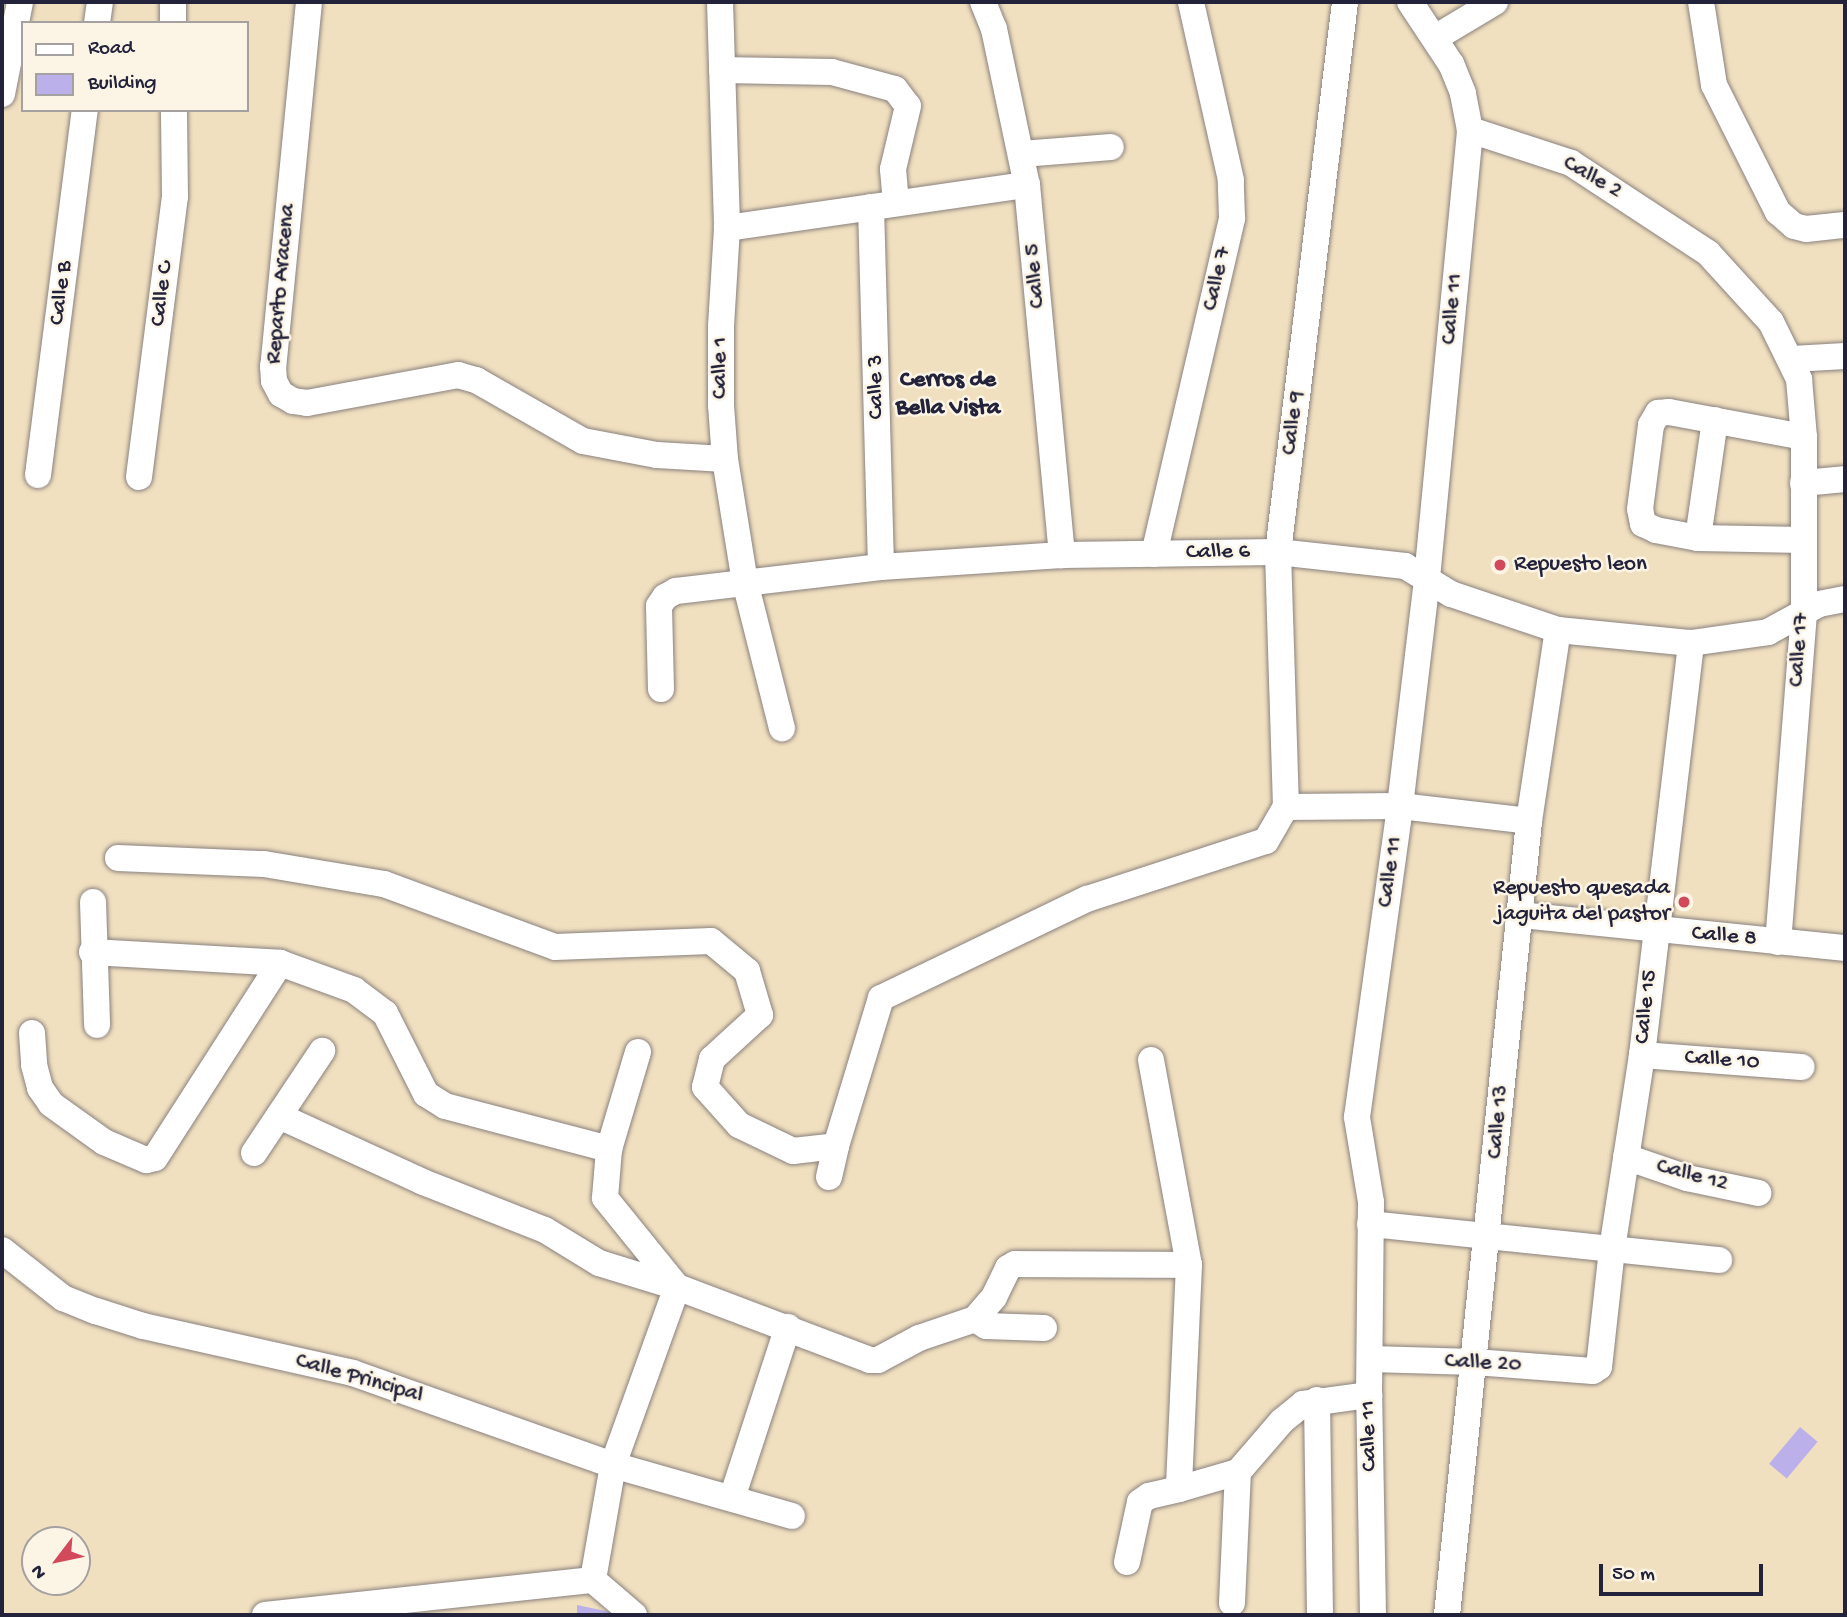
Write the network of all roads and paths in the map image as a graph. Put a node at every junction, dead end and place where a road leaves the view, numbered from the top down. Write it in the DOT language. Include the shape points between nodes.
graph roads {
  1 [pos="20,2"];
  2 [pos="100,2"];
  3 [pos="173,2"];
  4 [pos="309,2"];
  5 [pos="720,2"];
  6 [pos="983,2"];
  7 [pos="1191,2"];
  8 [pos="1345,2"];
  9 [pos="1410,2"];
  10 [pos="1495,2"];
  11 [pos="1701,2"];
  12 [pos="97,21"];
  13 [pos="173,21"];
  14 [pos="1435,38"];
  15 [pos="722,70"];
  16 [pos="2,94"];
  17 [pos="85,112"];
  18 [pos="174,112"];
  19 [pos="1470,130"];
  20 [pos="1111,147"];
  21 [pos="1022,154"];
  22 [pos="1027,185"];
  23 [pos="884,205"];
  24 [pos="1845,225"];
  25 [pos="727,228"];
  26 [pos="1845,356"];
  27 [pos="1792,359"];
  28 [pos="1715,420"];
  29 [pos="1804,437"];
  30 [pos="725,459"];
  31 [pos="38,475"];
  32 [pos="139,478"];
  33 [pos="1845,479"];
  34 [pos="1803,483"];
  35 [pos="1698,538"];
  36 [pos="1804,540"];
  37 [pos="1278,552"];
  38 [pos="1154,554"];
  39 [pos="1062,555"];
  40 [pos="881,566"];
  41 [pos="1427,578"];
  42 [pos="745,582"];
  43 [pos="1845,599"];
  44 [pos="1804,613"];
  45 [pos="1558,630"];
  46 [pos="1691,643"];
  47 [pos="661,690"];
  48 [pos="782,728"];
  49 [pos="1400,806"];
  50 [pos="1286,807"];
  51 [pos="1530,821"];
  52 [pos="118,858"];
  53 [pos="93,902"];
  54 [pos="1520,915"];
  55 [pos="1654,930"];
  56 [pos="1778,942"];
  57 [pos="1845,948"];
  58 [pos="92,952"];
  59 [pos="280,962"];
  60 [pos="97,1025"];
  61 [pos="32,1033"];
  62 [pos="322,1051"];
  63 [pos="638,1052"];
  64 [pos="1642,1055"];
  65 [pos="1151,1060"];
  66 [pos="1802,1067"];
  67 [pos="279,1116"];
  68 [pos="836,1146"];
  69 [pos="609,1149"];
  70 [pos="254,1153"];
  71 [pos="1626,1157"];
  72 [pos="830,1177"];
  73 [pos="1758,1194"];
  74 [pos="1370,1224"];
  75 [pos="1488,1237"];
  76 [pos="1612,1249"];
  77 [pos="2,1250"];
  78 [pos="1719,1260"];
  79 [pos="1189,1265"];
  80 [pos="677,1287"];
  81 [pos="975,1320"];
  82 [pos="789,1327"];
  83 [pos="1044,1328"];
  84 [pos="1370,1359"];
  85 [pos="1475,1362"];
  86 [pos="1596,1369"];
  87 [pos="1369,1395"];
  88 [pos="1317,1400"];
  89 [pos="613,1465"];
  90 [pos="1238,1472"];
  91 [pos="1180,1489"];
  92 [pos="732,1498"];
  93 [pos="792,1516"];
  94 [pos="1127,1562"];
  95 [pos="593,1580"];
  96 [pos="1232,1603"];
  97 [pos="265,1615"];
  98 [pos="634,1615"];
  99 [pos="1320,1615"];
  100 [pos="1373,1615"];
  101 [pos="1447,1615"];
  1 -- 16 [label="street"];
  2 -- 12 [label="street"];
  3 -- 13 [label="street"];
  4 -- 30 [label="street, Reparto Aracena" via="273,366 281,394 307,403 458,376 476,380 583,441 657,455"];
  5 -- 15 [label="street, Calle 1"];
  6 -- 21 [label="street, Calle 5" via="994,29"];
  7 -- 38 [label="street, Calle 7" via="1231,180 1232,218"];
  8 -- 37 [label="street, Calle 9"];
  9 -- 14 [label="street"];
  10 -- 14 [label="street"];
  11 -- 24 [label="street" via="1714,85 1778,212 1794,226 1806,229"];
  14 -- 19 [label="street" via="1463,93"];
  15 -- 23 [label="street, Calle 3" via="832,72 895,89 908,106"];
  15 -- 25 [label="street, Calle 1"];
  17 -- 31 [label="street, Calle B"];
  18 -- 32 [label="street, Calle C" via="175,197"];
  19 -- 27 [label="street, Calle 2" via="1572,163 1708,253 1771,322"];
  19 -- 41 [label="street, Calle 11"];
  20 -- 21 [label="street"];
  21 -- 22 [label="street, Calle 5"];
  22 -- 23 [label="street"];
  22 -- 39 [label="street, Calle 5"];
  23 -- 25 [label="street"];
  23 -- 40 [label="street, Calle 3"];
  25 -- 30 [label="street, Calle 1" via="721,326"];
  26 -- 27 [label="street"];
  27 -- 29 [label="street, Calle 17" via="1803,398"];
  28 -- 29 [label="street"];
  28 -- 35 [label="street"];
  28 -- 35 [label="street" via="1669,412 1658,414 1651,425 1640,509 1643,524"];
  29 -- 34 [label="street, Calle 17"];
  30 -- 42 [label="street, Calle 1"];
  33 -- 34 [label="street"];
  34 -- 36 [label="street, Calle 17"];
  35 -- 36 [label="street"];
  36 -- 44 [label="street, Calle 17"];
  37 -- 38 [label="street, Calle 6"];
  37 -- 41 [label="street, Calle 6" via="1405,566"];
  37 -- 50 [label="street, Calle 9"];
  38 -- 39 [label="street, Calle 6"];
  39 -- 40 [label="street, Calle 6"];
  40 -- 42 [label="street, Calle 6"];
  41 -- 45 [label="street, Calle 6" via="1451,594"];
  41 -- 49 [label="street, Calle 11"];
  42 -- 47 [label="street, Calle 6" via="676,591 665,597 659,606"];
  42 -- 48 [label="street, Calle 1"];
  43 -- 44 [label="street, Calle 6" via="1828,601"];
  44 -- 46 [label="street, Calle 6" via="1768,632"];
  44 -- 56 [label="street, Calle 17"];
  45 -- 46 [label="street, Calle 6"];
  45 -- 51 [label="street, Calle 13"];
  46 -- 55 [label="street, Calle 15"];
  49 -- 50 [label="street"];
  49 -- 51 [label="street"];
  49 -- 74 [label="street, Calle 11" via="1357,1116 1371,1202"];
  50 -- 68 [label="street" via="1266,841 1087,899 881,998"];
  51 -- 54 [label="street, Calle 13"];
  52 -- 68 [label="street" via="264,864 384,884 555,947 711,941 747,971 760,1015 712,1059 705,1087 739,1125 793,1151"];
  53 -- 58 [label="street"];
  54 -- 55 [label="street, Calle 8"];
  54 -- 75 [label="street, Calle 13"];
  55 -- 56 [label="street, Calle 8"];
  55 -- 64 [label="street, Calle 15"];
  56 -- 57 [label="street, Calle 8"];
  58 -- 59 [label="street"];
  58 -- 60 [label="street"];
  59 -- 61 [label="street" via="155,1158 146,1160 104,1142 51,1104 40,1088"];
  59 -- 69 [label="street" via="371,1000 390,1021 426,1094 445,1106"];
  62 -- 67 [label="street"];
  63 -- 69 [label="street"];
  64 -- 66 [label="street, Calle 10"];
  64 -- 71 [label="street, Calle 15"];
  65 -- 79 [label="street"];
  67 -- 70 [label="street"];
  67 -- 80 [label="street" via="423,1182 545,1230 599,1263"];
  68 -- 72 [label="street"];
  69 -- 80 [label="street" via="605,1198"];
  71 -- 73 [label="street, Calle 12" via="1687,1178"];
  71 -- 76 [label="street, Calle 15"];
  74 -- 75 [label="street"];
  74 -- 84 [label="street, Calle 11"];
  75 -- 76 [label="street"];
  75 -- 85 [label="street, Calle 13"];
  76 -- 78 [label="street"];
  76 -- 86 [label="street, Calle 15"];
  77 -- 89 [label="street, Calle Principal" via="63,1298 96,1311 353,1373"];
  79 -- 81 [label="street" via="1021,1263 1008,1268 994,1297"];
  79 -- 91 [label="street"];
  80 -- 82 [label="street"];
  80 -- 89 [label="street"];
  81 -- 82 [label="street" via="919,1338 878,1360"];
  81 -- 83 [label="street" via="986,1326"];
  82 -- 92 [label="street"];
  84 -- 85 [label="street, Calle 20"];
  84 -- 87 [label="street, Calle 11"];
  85 -- 86 [label="street, Calle 20"];
  85 -- 101 [label="street, Calle 13"];
  87 -- 88 [label="street"];
  87 -- 100 [label="street, Calle 11"];
  88 -- 90 [label="street" via="1303,1404 1282,1421"];
  88 -- 99 [label="street"];
  89 -- 92 [label="street, Calle Principal"];
  89 -- 95 [label="street"];
  90 -- 91 [label="street"];
  90 -- 96 [label="street"];
  91 -- 94 [label="street" via="1140,1502"];
  92 -- 93 [label="street, Calle Principal"];
  95 -- 97 [label="street"];
  95 -- 98 [label="street"];
}
